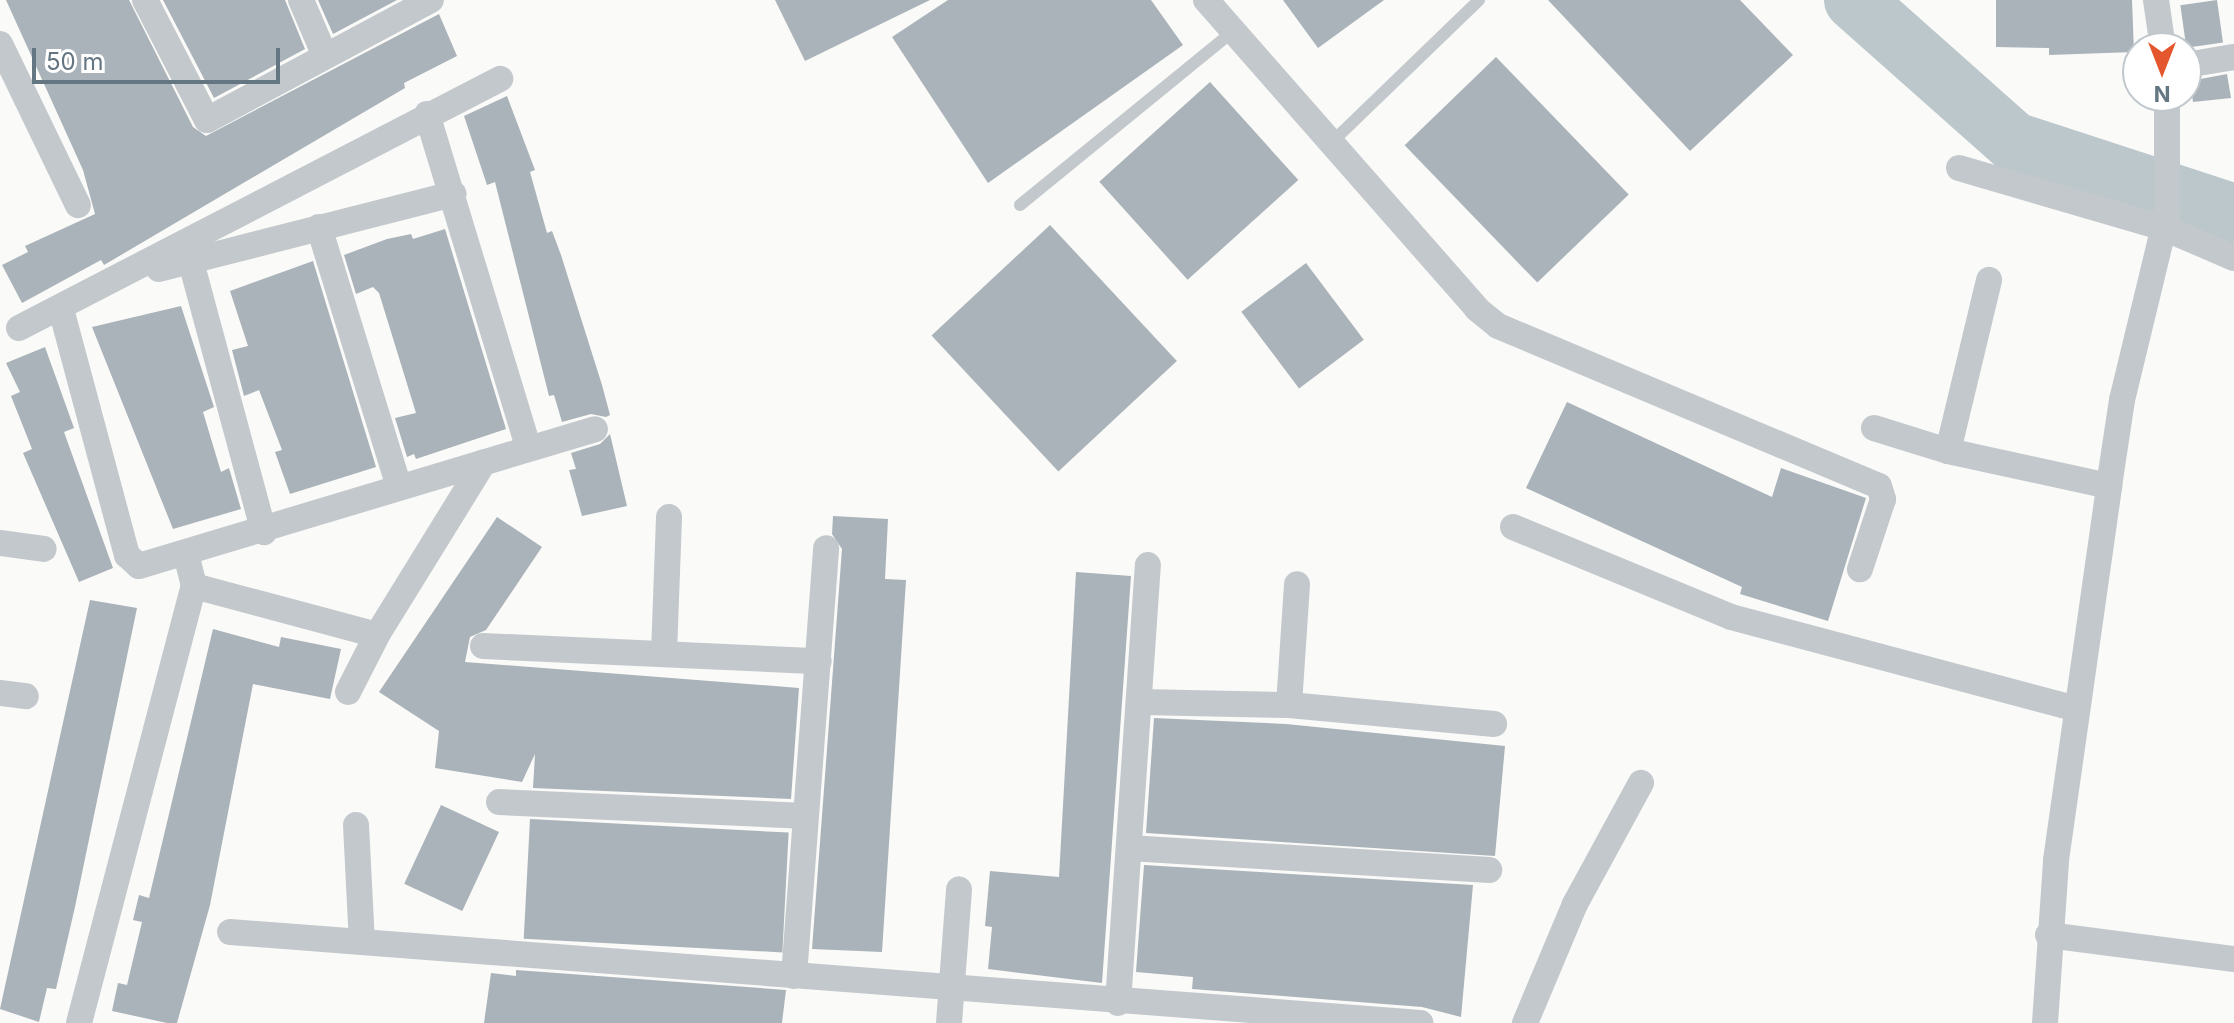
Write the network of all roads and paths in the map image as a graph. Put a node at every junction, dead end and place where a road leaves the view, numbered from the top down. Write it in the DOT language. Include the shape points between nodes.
graph roads {
  1 [pos="145,0"];
  2 [pos="301,0"];
  3 [pos="431,0"];
  4 [pos="1206,0"];
  5 [pos="1479,0"];
  6 [pos="2156,0"];
  7 [pos="2161,32"];
  8 [pos="1231,33"];
  9 [pos="0,44"];
  10 [pos="325,56"];
  11 [pos="2234,57"];
  12 [pos="2202,62"];
  13 [pos="500,79"];
  14 [pos="2168,112"];
  15 [pos="427,114"];
  16 [pos="1329,145"];
  17 [pos="1959,168"];
  18 [pos="454,194"];
  19 [pos="78,205"];
  20 [pos="1020,205"];
  21 [pos="2165,221"];
  22 [pos="319,227"];
  23 [pos="2234,258"];
  24 [pos="191,262"];
  25 [pos="127,277"];
  26 [pos="1989,280"];
  27 [pos="61,309"];
  28 [pos="19,328"];
  29 [pos="1874,428"];
  30 [pos="595,429"];
  31 [pos="528,447"];
  32 [pos="1948,451"];
  33 [pos="484,462"];
  34 [pos="2109,486"];
  35 [pos="399,487"];
  36 [pos="669,517"];
  37 [pos="1513,527"];
  38 [pos="264,532"];
  39 [pos="0,543"];
  40 [pos="826,548"];
  41 [pos="44,549"];
  42 [pos="186,554"];
  43 [pos="1148,565"];
  44 [pos="1860,569"];
  45 [pos="1297,584"];
  46 [pos="194,586"];
  47 [pos="377,635"];
  48 [pos="483,646"];
  49 [pos="664,654"];
  50 [pos="819,661"];
  51 [pos="348,692"];
  52 [pos="1141,702"];
  53 [pos="1289,705"];
  54 [pos="2076,709"];
  55 [pos="1494,724"];
  56 [pos="1641,783"];
  57 [pos="499,802"];
  58 [pos="806,816"];
  59 [pos="356,825"];
  60 [pos="1129,848"];
  61 [pos="1489,870"];
  62 [pos="959,889"];
  63 [pos="230,932"];
  64 [pos="2048,935"];
  65 [pos="362,942"];
  66 [pos="2234,959"];
  67 [pos="794,976"];
  68 [pos="952,988"];
  69 [pos="1118,1003"];
  70 [pos="79,1023"];
  71 [pos="949,1023"];
  72 [pos="1421,1023"];
  73 [pos="1525,1023"];
  74 [pos="2045,1023"];
  1 -- 10 [label="street" via="204,119"];
  2 -- 10 [label="street"];
  3 -- 10 [label="street"];
  4 -- 8 [label="street"];
  5 -- 16 [label="lane"];
  6 -- 7 [label="street"];
  8 -- 16 [label="street"];
  8 -- 20 [label="lane"];
  9 -- 19 [label="street"];
  11 -- 12 [label="street"];
  13 -- 15 [label="street"];
  14 -- 21 [label="street"];
  15 -- 18 [label="street"];
  15 -- 25 [label="street"];
  16 -- 44 [label="street" via="1498,326 1879,486 1883,499"];
  17 -- 21 [label="street"];
  18 -- 22 [label="street"];
  18 -- 31 [label="street"];
  21 -- 23 [label="street"];
  21 -- 34 [label="street" via="2122,400"];
  22 -- 24 [label="street"];
  22 -- 35 [label="street"];
  24 -- 25 [label="street"];
  24 -- 38 [label="street"];
  25 -- 27 [label="street"];
  26 -- 32 [label="street"];
  27 -- 28 [label="street"];
  27 -- 42 [label="street" via="127,555 139,566"];
  29 -- 32 [label="street"];
  30 -- 31 [label="street"];
  31 -- 33 [label="street"];
  32 -- 34 [label="street"];
  33 -- 35 [label="street"];
  33 -- 47 [label="street"];
  34 -- 54 [label="street"];
  35 -- 38 [label="street"];
  36 -- 49 [label="street"];
  37 -- 54 [label="street" via="1731,617"];
  38 -- 42 [label="street"];
  39 -- 41 [label="street"];
  40 -- 50 [label="street"];
  42 -- 46 [label="street"];
  43 -- 52 [label="street"];
  45 -- 53 [label="street"];
  46 -- 47 [label="street"];
  46 -- 70 [label="street"];
  47 -- 51 [label="street"];
  48 -- 49 [label="street"];
  49 -- 50 [label="street"];
  50 -- 58 [label="street"];
  52 -- 53 [label="street"];
  52 -- 60 [label="street"];
  53 -- 55 [label="street"];
  54 -- 64 [label="street"];
  56 -- 73 [label="street" via="1575,904"];
  57 -- 58 [label="street"];
  58 -- 67 [label="street"];
  59 -- 65 [label="street"];
  60 -- 61 [label="street"];
  60 -- 69 [label="street"];
  62 -- 68 [label="street"];
  63 -- 65 [label="street"];
  64 -- 66 [label="street"];
  64 -- 74 [label="street"];
  65 -- 67 [label="street"];
  67 -- 68 [label="street"];
  68 -- 69 [label="street"];
  68 -- 71 [label="street"];
  69 -- 72 [label="street"];
}
